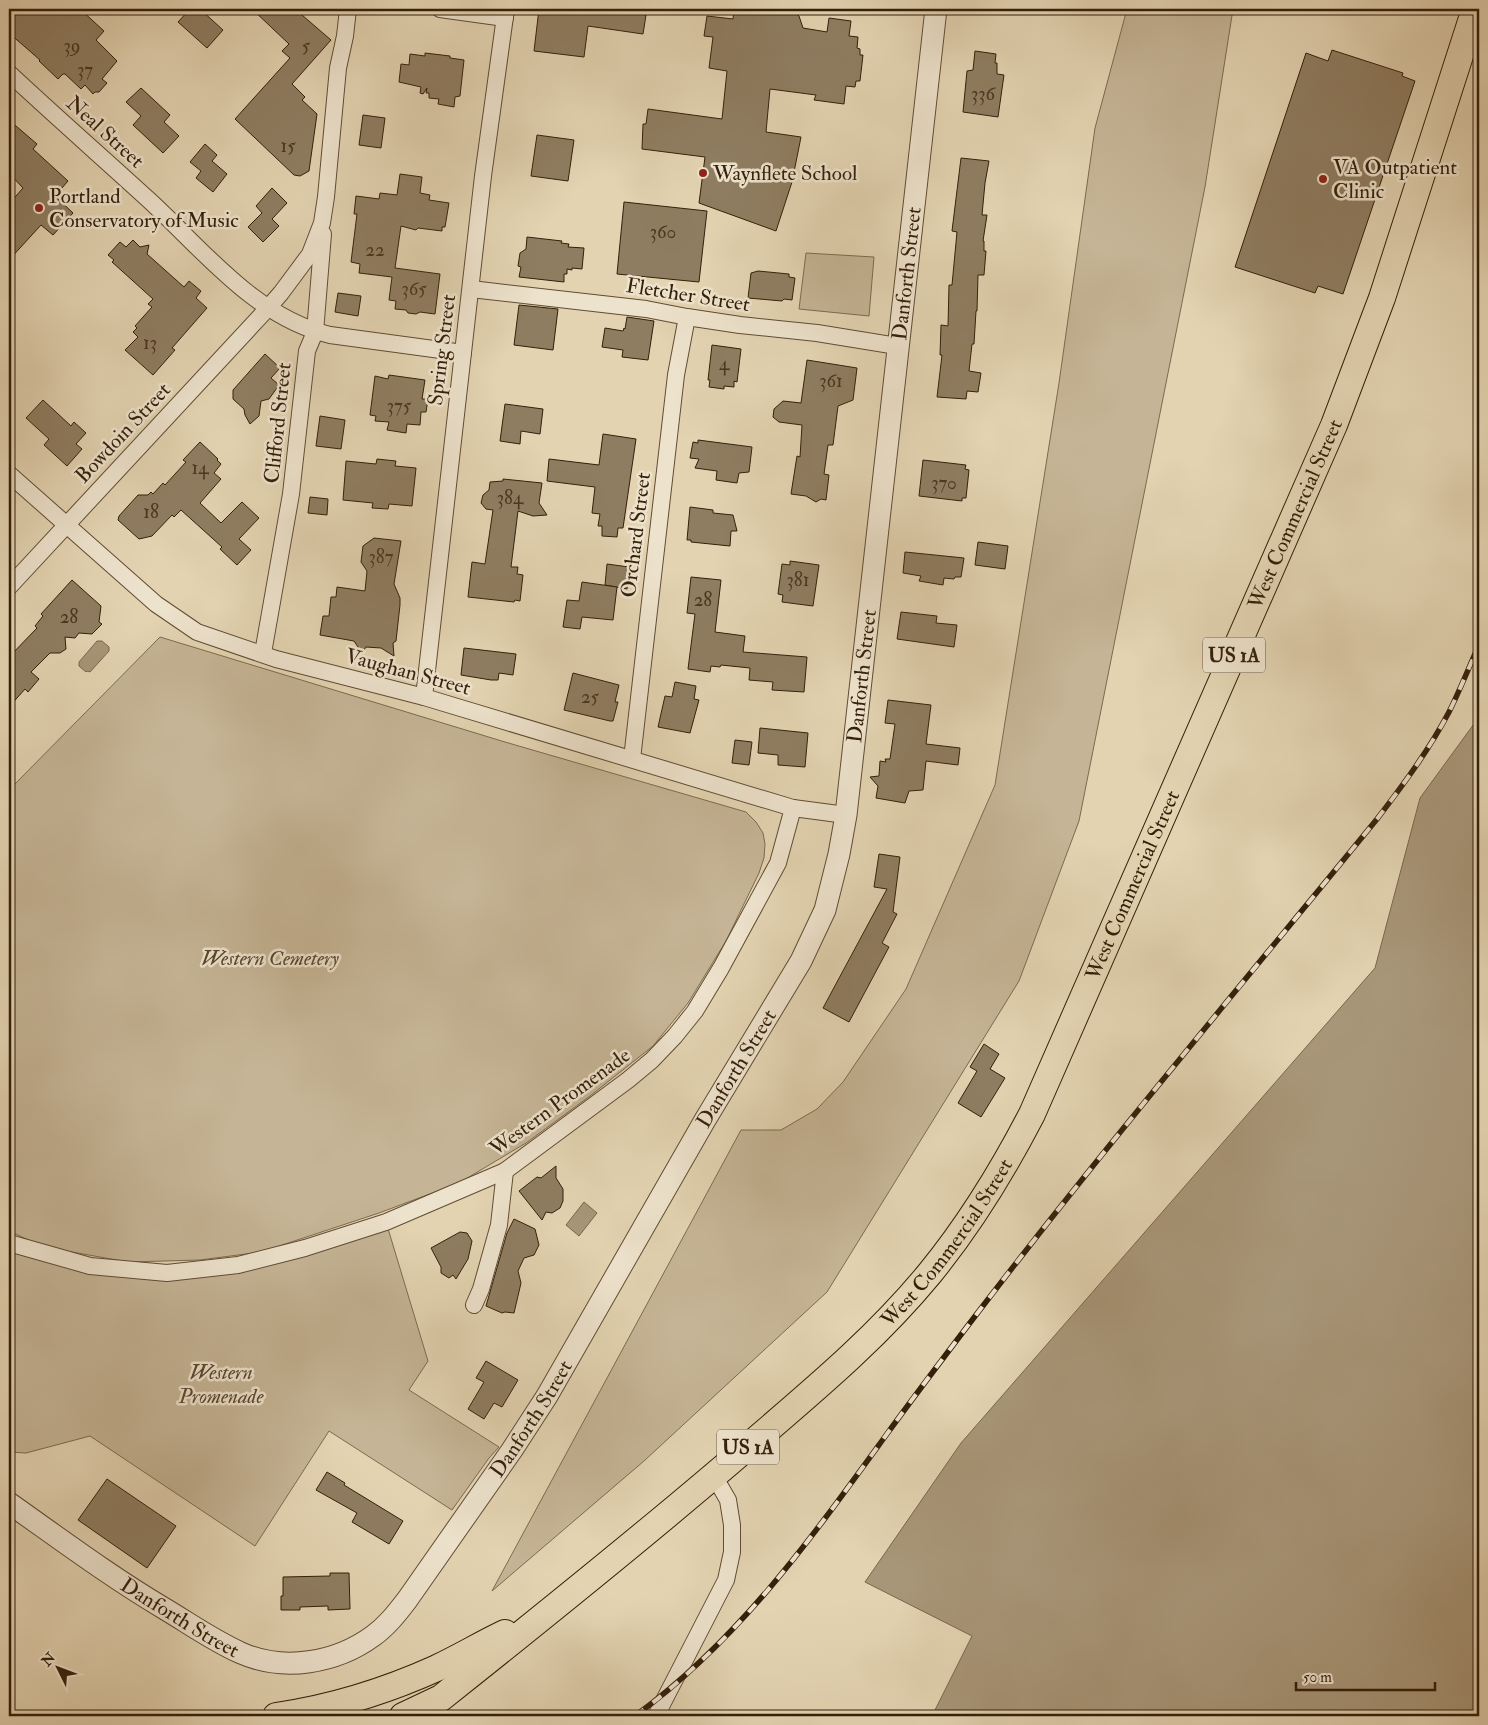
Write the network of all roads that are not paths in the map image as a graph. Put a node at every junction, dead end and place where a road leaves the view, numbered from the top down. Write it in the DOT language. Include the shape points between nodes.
graph roads {
  1 [pos="348,9"];
  2 [pos="440,9"];
  3 [pos="936,9"];
  4 [pos="1475,9"];
  5 [pos="506,14"];
  6 [pos="9,73"];
  7 [pos="326,197"];
  8 [pos="471,289"];
  9 [pos="268,308"];
  10 [pos="687,317"];
  11 [pos="315,332"];
  12 [pos="897,346"];
  13 [pos="463,353"];
  14 [pos="9,474"];
  15 [pos="66,526"];
  16 [pos="9,587"];
  17 [pos="263,654"];
  18 [pos="424,697"];
  19 [pos="632,759"];
  20 [pos="793,808"];
  21 [pos="846,815"];
  22 [pos="505,1170"];
  23 [pos="9,1243"];
  24 [pos="474,1306"];
  25 [pos="714,1476"];
  26 [pos="9,1503"];
  27 [pos="555,1607"];
  28 [pos="441,1698"];
  29 [pos="276,1716"];
  30 [pos="403,1716"];
  31 [pos="422,1716"];
  32 [pos="656,1716"];
  1 -- 7 [label="street, Clifford Street" via="338,68"];
  2 -- 5 [label="street"];
  3 -- 12 [label="street, Danforth Street"];
  4 -- 25 [label="main road, West Commercial Street / US 1A" via="1382,298 1334,425 1032,1114 1012,1153 961,1233 893,1316 850,1358"];
  5 -- 8 [label="street, Spring Street"];
  6 -- 9 [label="street, Neal Street" via="243,289"];
  7 -- 9 [label="street, Clifford Street" via="322,223 310,254"];
  7 -- 11 [label="street, Clifford Street"];
  8 -- 10 [label="street, Fletcher Street" via="646,309"];
  8 -- 13 [label="street, Spring Street"];
  9 -- 11 [label="street, Neal Street"];
  9 -- 15 [label="street, Bowdoin Street"];
  10 -- 12 [label="street, Fletcher Street"];
  10 -- 19 [label="street, Orchard Street" via="676,375"];
  11 -- 13 [label="street, Neal Street"];
  11 -- 17 [label="street, Clifford Street" via="307,351 291,494"];
  12 -- 21 [label="street, Danforth Street"];
  13 -- 18 [label="street, Spring Street"];
  14 -- 15 [label="street, Vaughan Street"];
  15 -- 16 [label="street, Bowdoin Street"];
  15 -- 17 [label="street, Vaughan Street" via="156,604 197,632"];
  17 -- 18 [label="street, Vaughan Street"];
  18 -- 19 [label="street, Vaughan Street"];
  19 -- 20 [label="street, Vaughan Street"];
  20 -- 21 [label="street, Vaughan Street"];
  20 -- 22 [label="street, Western Promenade" via="778,864 695,1011 652,1060"];
  21 -- 26 [label="street, Danforth Street" via="840,854 825,910 801,961 542,1403 407,1600 375,1635 332,1658 309,1662 266,1661 242,1653 140,1594"];
  22 -- 23 [label="street, Western Promenade" via="386,1222 238,1265 167,1273 90,1266"];
  22 -- 24 [label="street" via="499,1225"];
  25 -- 27 [label="main road, West Commercial Street / US 1A"];
  25 -- 32 [label="street" via="728,1500 732,1525 732,1552 726,1580"];
  27 -- 28 [label="main road, West Commercial Street / US 1A"];
  27 -- 29 [label="main road, West Commercial Street / US 1A" via="437,1668 404,1681 348,1700"];
  28 -- 30 [label="main road, West Commercial Street / US 1A"];
  28 -- 31 [label="street"];
}
